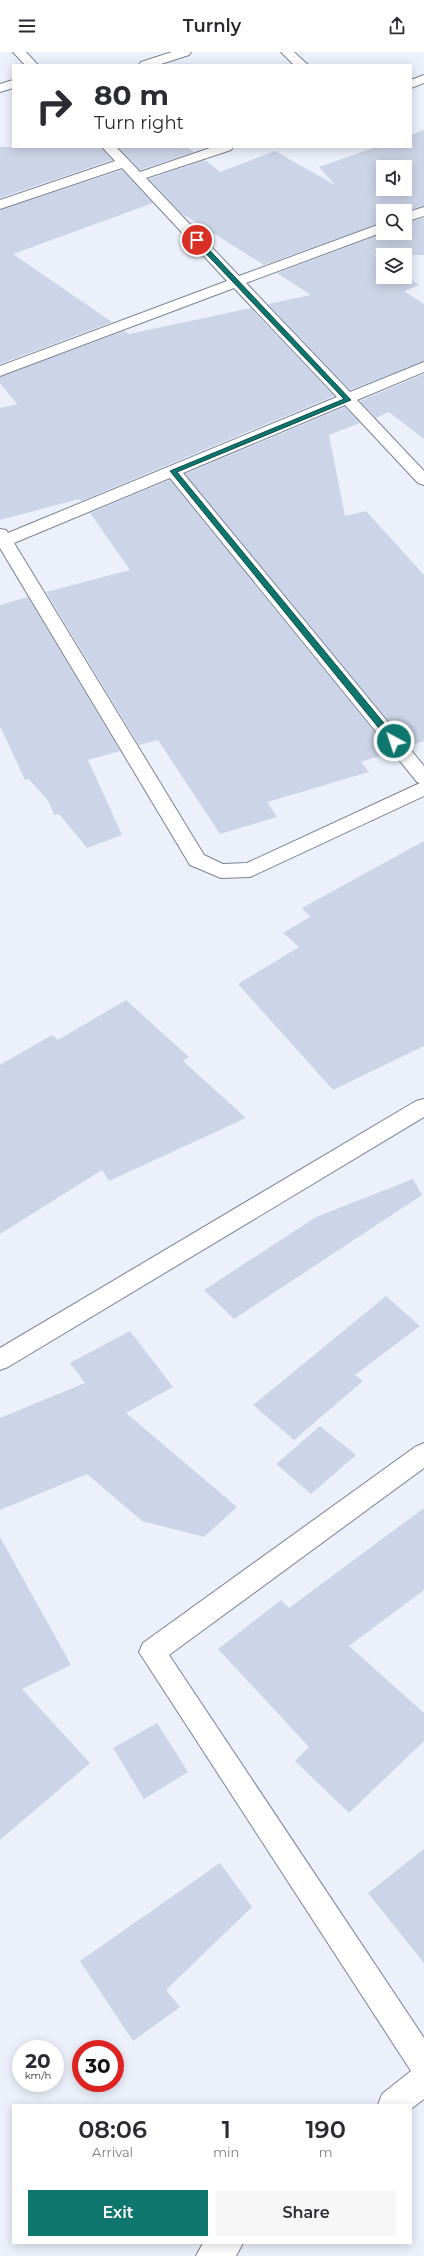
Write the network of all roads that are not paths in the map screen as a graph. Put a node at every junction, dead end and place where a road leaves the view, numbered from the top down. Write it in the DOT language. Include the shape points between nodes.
graph roads {
  1 [pos="19,52"];
  2 [pos="185,52"];
  3 [pos="287,52"];
  4 [pos="31,64"];
  5 [pos="148,64"];
  6 [pos="301,64"];
  7 [pos="424,79"];
  8 [pos="12,84"];
  9 [pos="412,84"];
  10 [pos="0,88"];
  11 [pos="110,148"];
  12 [pos="223,148"];
  13 [pos="124,163"];
  14 [pos="137,177"];
  15 [pos="0,205"];
  16 [pos="424,211"];
  17 [pos="412,215"];
  18 [pos="376,229"];
  19 [pos="237,283"];
  20 [pos="424,367"];
  21 [pos="0,371"];
  22 [pos="348,400"];
  23 [pos="173,471"];
  24 [pos="424,480"];
  25 [pos="2,537"];
  26 [pos="424,778"];
  27 [pos="424,788"];
  28 [pos="424,1107"];
  29 [pos="0,1360"];
  30 [pos="424,1454"];
  31 [pos="424,2064"];
  32 [pos="424,2079"];
  33 [pos="394,2104"];
  34 [pos="226,2244"];
  35 [pos="212,2256"];
  1 -- 4 [label="street"];
  2 -- 5 [label="street"];
  3 -- 6 [label="street"];
  7 -- 9 [label="street"];
  8 -- 10 [label="street"];
  11 -- 13 [label="street"];
  12 -- 14 [label="street"];
  13 -- 14 [label="street"];
  13 -- 15 [label="street"];
  14 -- 19 [label="street"];
  16 -- 17 [label="street"];
  18 -- 19 [label="street"];
  19 -- 21 [label="street"];
  19 -- 22 [label="street"];
  20 -- 22 [label="street"];
  22 -- 23 [label="street"];
  22 -- 24 [label="street"];
  23 -- 25 [label="street"];
  23 -- 26 [label="street"];
  25 -- 27 [label="street" via="197,860 221,871 250,870"];
  28 -- 29 [label="street"];
  30 -- 31 [label="street" via="152,1652"];
  32 -- 33 [label="street"];
  34 -- 35 [label="street"];
}
